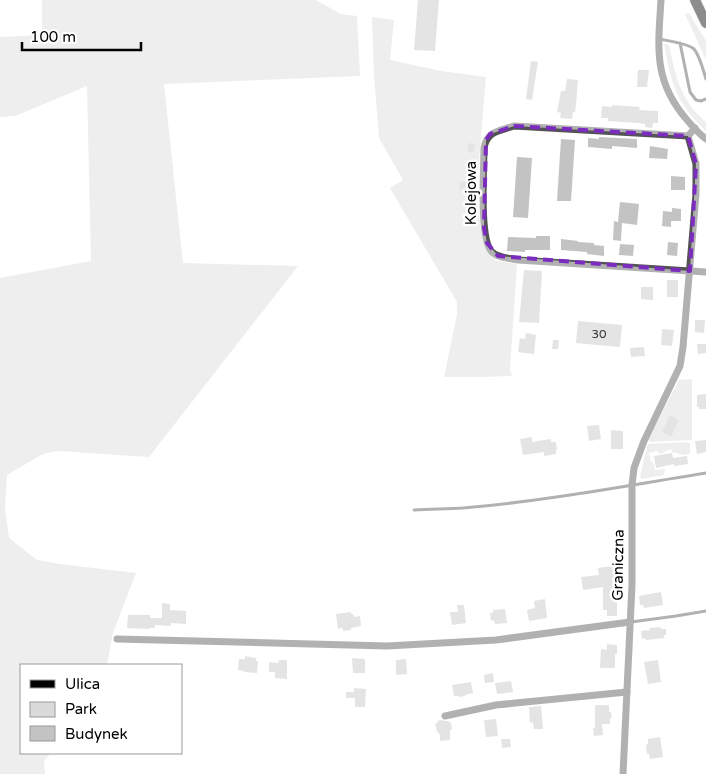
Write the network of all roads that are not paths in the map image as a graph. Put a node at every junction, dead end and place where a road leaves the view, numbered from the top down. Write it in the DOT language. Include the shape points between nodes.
graph roads {
  1 [pos="660,0"];
  2 [pos="695,0"];
  3 [pos="706,23"];
  4 [pos="658,38"];
  5 [pos="680,43"];
  6 [pos="706,79"];
  7 [pos="706,99"];
  8 [pos="695,128"];
  9 [pos="688,136"];
  10 [pos="706,140"];
  11 [pos="690,271"];
  12 [pos="706,272"];
  13 [pos="706,473"];
  14 [pos="632,485"];
  15 [pos="414,510"];
  16 [pos="706,610"];
  17 [pos="630,622"];
  18 [pos="117,638"];
  19 [pos="627,692"];
  20 [pos="445,716"];
  21 [pos="624,774"];
  1 -- 4 [label="street"];
  2 -- 3 [label="main road"];
  4 -- 5 [label="lane"];
  4 -- 8 [label="street" via="663,80 680,112"];
  5 -- 6 [label="lane" via="697,54"];
  5 -- 7 [label="lane" via="690,92 696,100"];
  8 -- 9 [label="street"];
  8 -- 10 [label="street"];
  9 -- 11 [label="street" via="696,164"];
  9 -- 11 [label="street, Kolejowa" via="514,126 490,134 484,148 484,228 487,243 498,256"];
  11 -- 12 [label="street, Kolejowa"];
  11 -- 14 [label="street, Graniczna" via="680,366 644,441 634,468"];
  13 -- 14 [label="lane"];
  14 -- 15 [label="lane" via="500,504"];
  14 -- 17 [label="street, Graniczna"];
  16 -- 17 [label="lane"];
  17 -- 18 [label="street" via="496,640 386,646"];
  17 -- 19 [label="street, Graniczna"];
  19 -- 20 [label="street" via="496,706"];
  19 -- 21 [label="street, Graniczna"];
}
